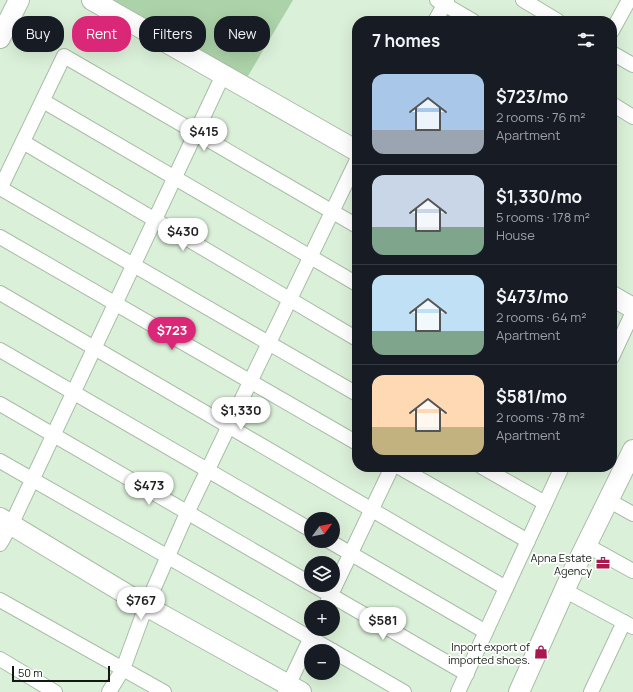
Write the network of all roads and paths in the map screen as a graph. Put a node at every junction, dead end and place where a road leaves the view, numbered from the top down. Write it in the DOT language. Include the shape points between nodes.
graph roads {
  1 [pos="19,0"];
  2 [pos="92,0"];
  3 [pos="523,0"];
  4 [pos="443,1"];
  5 [pos="627,3"];
  6 [pos="437,16"];
  7 [pos="466,16"];
  8 [pos="550,16"];
  9 [pos="617,22"];
  10 [pos="0,38"];
  11 [pos="617,56"];
  12 [pos="633,65"];
  13 [pos="223,75"];
  14 [pos="42,101"];
  15 [pos="617,107"];
  16 [pos="633,117"];
  17 [pos="196,132"];
  18 [pos="23,142"];
  19 [pos="352,148"];
  20 [pos="352,170"];
  21 [pos="175,178"];
  22 [pos="0,188"];
  23 [pos="332,212"];
  24 [pos="155,220"];
  25 [pos="352,223"];
  26 [pos="0,237"];
  27 [pos="311,257"];
  28 [pos="133,265"];
  29 [pos="352,281"];
  30 [pos="0,293"];
  31 [pos="617,299"];
  32 [pos="290,300"];
  33 [pos="115,304"];
  34 [pos="633,308"];
  35 [pos="633,312"];
  36 [pos="352,336"];
  37 [pos="269,344"];
  38 [pos="617,346"];
  39 [pos="94,348"];
  40 [pos="0,350"];
  41 [pos="251,382"];
  42 [pos="352,391"];
  43 [pos="73,393"];
  44 [pos="0,404"];
  45 [pos="229,426"];
  46 [pos="53,435"];
  47 [pos="352,440"];
  48 [pos="632,456"];
  49 [pos="0,461"];
  50 [pos="208,471"];
  51 [pos="390,472"];
  52 [pos="408,472"];
  53 [pos="491,472"];
  54 [pos="560,472"];
  55 [pos="33,479"];
  56 [pos="608,500"];
  57 [pos="545,503"];
  58 [pos="372,509"];
  59 [pos="187,513"];
  60 [pos="633,514"];
  61 [pos="6,521"];
  62 [pos="304,526"];
  63 [pos="528,541"];
  64 [pos="0,544"];
  65 [pos="586,545"];
  66 [pos="340,547"];
  67 [pos="351,553"];
  68 [pos="168,557"];
  69 [pos="633,571"];
  70 [pos="304,580"];
  71 [pos="506,588"];
  72 [pos="564,590"];
  73 [pos="319,592"];
  74 [pos="0,600"];
  75 [pos="327,600"];
  76 [pos="328,600"];
  77 [pos="146,606"];
  78 [pos="340,607"];
  79 [pos="629,625"];
  80 [pos="304,629"];
  81 [pos="486,632"];
  82 [pos="312,636"];
  83 [pos="315,636"];
  84 [pos="325,644"];
  85 [pos="340,655"];
  86 [pos="0,660"];
  87 [pos="123,669"];
  88 [pos="467,674"];
  89 [pos="291,690"];
  90 [pos="55,692"];
  91 [pos="109,692"];
  92 [pos="164,692"];
  93 [pos="404,692"];
  94 [pos="458,692"];
  95 [pos="519,692"];
  96 [pos="591,692"];
  1 -- 10 [label="street"];
  2 -- 13 [label="street"];
  3 -- 8 [label="street"];
  4 -- 6 [label="street"];
  4 -- 7 [label="street"];
  5 -- 9 [label="street"];
  11 -- 12 [label="street"];
  13 -- 17 [label="street"];
  13 -- 19 [label="street"];
  14 -- 17 [label="street" via="64,56"];
  14 -- 18 [label="street"];
  14 -- 21 [label="street"];
  15 -- 16 [label="street"];
  17 -- 21 [label="street"];
  17 -- 23 [label="street"];
  18 -- 22 [label="street"];
  18 -- 24 [label="street"];
  20 -- 23 [label="street"];
  21 -- 24 [label="street"];
  21 -- 27 [label="street"];
  22 -- 28 [label="street"];
  23 -- 25 [label="street"];
  23 -- 27 [label="street"];
  24 -- 28 [label="street"];
  24 -- 32 [label="street"];
  26 -- 33 [label="street"];
  27 -- 29 [label="street"];
  27 -- 32 [label="street"];
  28 -- 33 [label="street"];
  28 -- 37 [label="street"];
  30 -- 39 [label="street"];
  31 -- 34 [label="street"];
  32 -- 36 [label="street"];
  32 -- 37 [label="street"];
  33 -- 39 [label="street"];
  33 -- 41 [label="street"];
  35 -- 38 [label="street"];
  37 -- 41 [label="street"];
  37 -- 42 [label="street"];
  39 -- 43 [label="street"];
  39 -- 45 [label="street"];
  40 -- 43 [label="street"];
  41 -- 45 [label="street"];
  41 -- 47 [label="street"];
  43 -- 46 [label="street"];
  43 -- 50 [label="street"];
  44 -- 46 [label="street"];
  45 -- 50 [label="street"];
  45 -- 58 [label="street"];
  46 -- 55 [label="street"];
  46 -- 59 [label="street"];
  48 -- 56 [label="street"];
  49 -- 55 [label="street"];
  50 -- 59 [label="street"];
  50 -- 62 [label="street"];
  51 -- 58 [label="street"];
  52 -- 63 [label="street"];
  53 -- 57 [label="street"];
  54 -- 57 [label="street"];
  55 -- 61 [label="street"];
  55 -- 68 [label="street"];
  56 -- 60 [label="street"];
  56 -- 65 [label="street"];
  57 -- 63 [label="street"];
  58 -- 67 [label="street"];
  58 -- 71 [label="street"];
  59 -- 68 [label="street"];
  59 -- 70 [label="street"];
  61 -- 64 [label="street"];
  61 -- 77 [label="street"];
  63 -- 71 [label="street"];
  65 -- 69 [label="street"];
  65 -- 72 [label="street"];
  66 -- 67 [label="street"];
  67 -- 76 [label="street"];
  67 -- 81 [label="street"];
  68 -- 77 [label="street"];
  68 -- 80 [label="street"];
  71 -- 81 [label="street"];
  72 -- 79 [label="street"];
  72 -- 95 [label="street"];
  73 -- 75 [label="street"];
  74 -- 87 [label="street"];
  77 -- 87 [label="street"];
  77 -- 89 [label="street"];
  78 -- 88 [label="street"];
  79 -- 96 [label="street"];
  81 -- 88 [label="street"];
  82 -- 89 [label="street"];
  83 -- 84 [label="street"];
  85 -- 93 [label="street"];
  86 -- 90 [label="street"];
  87 -- 91 [label="street"];
  87 -- 92 [label="street"];
  88 -- 94 [label="street"];
}
